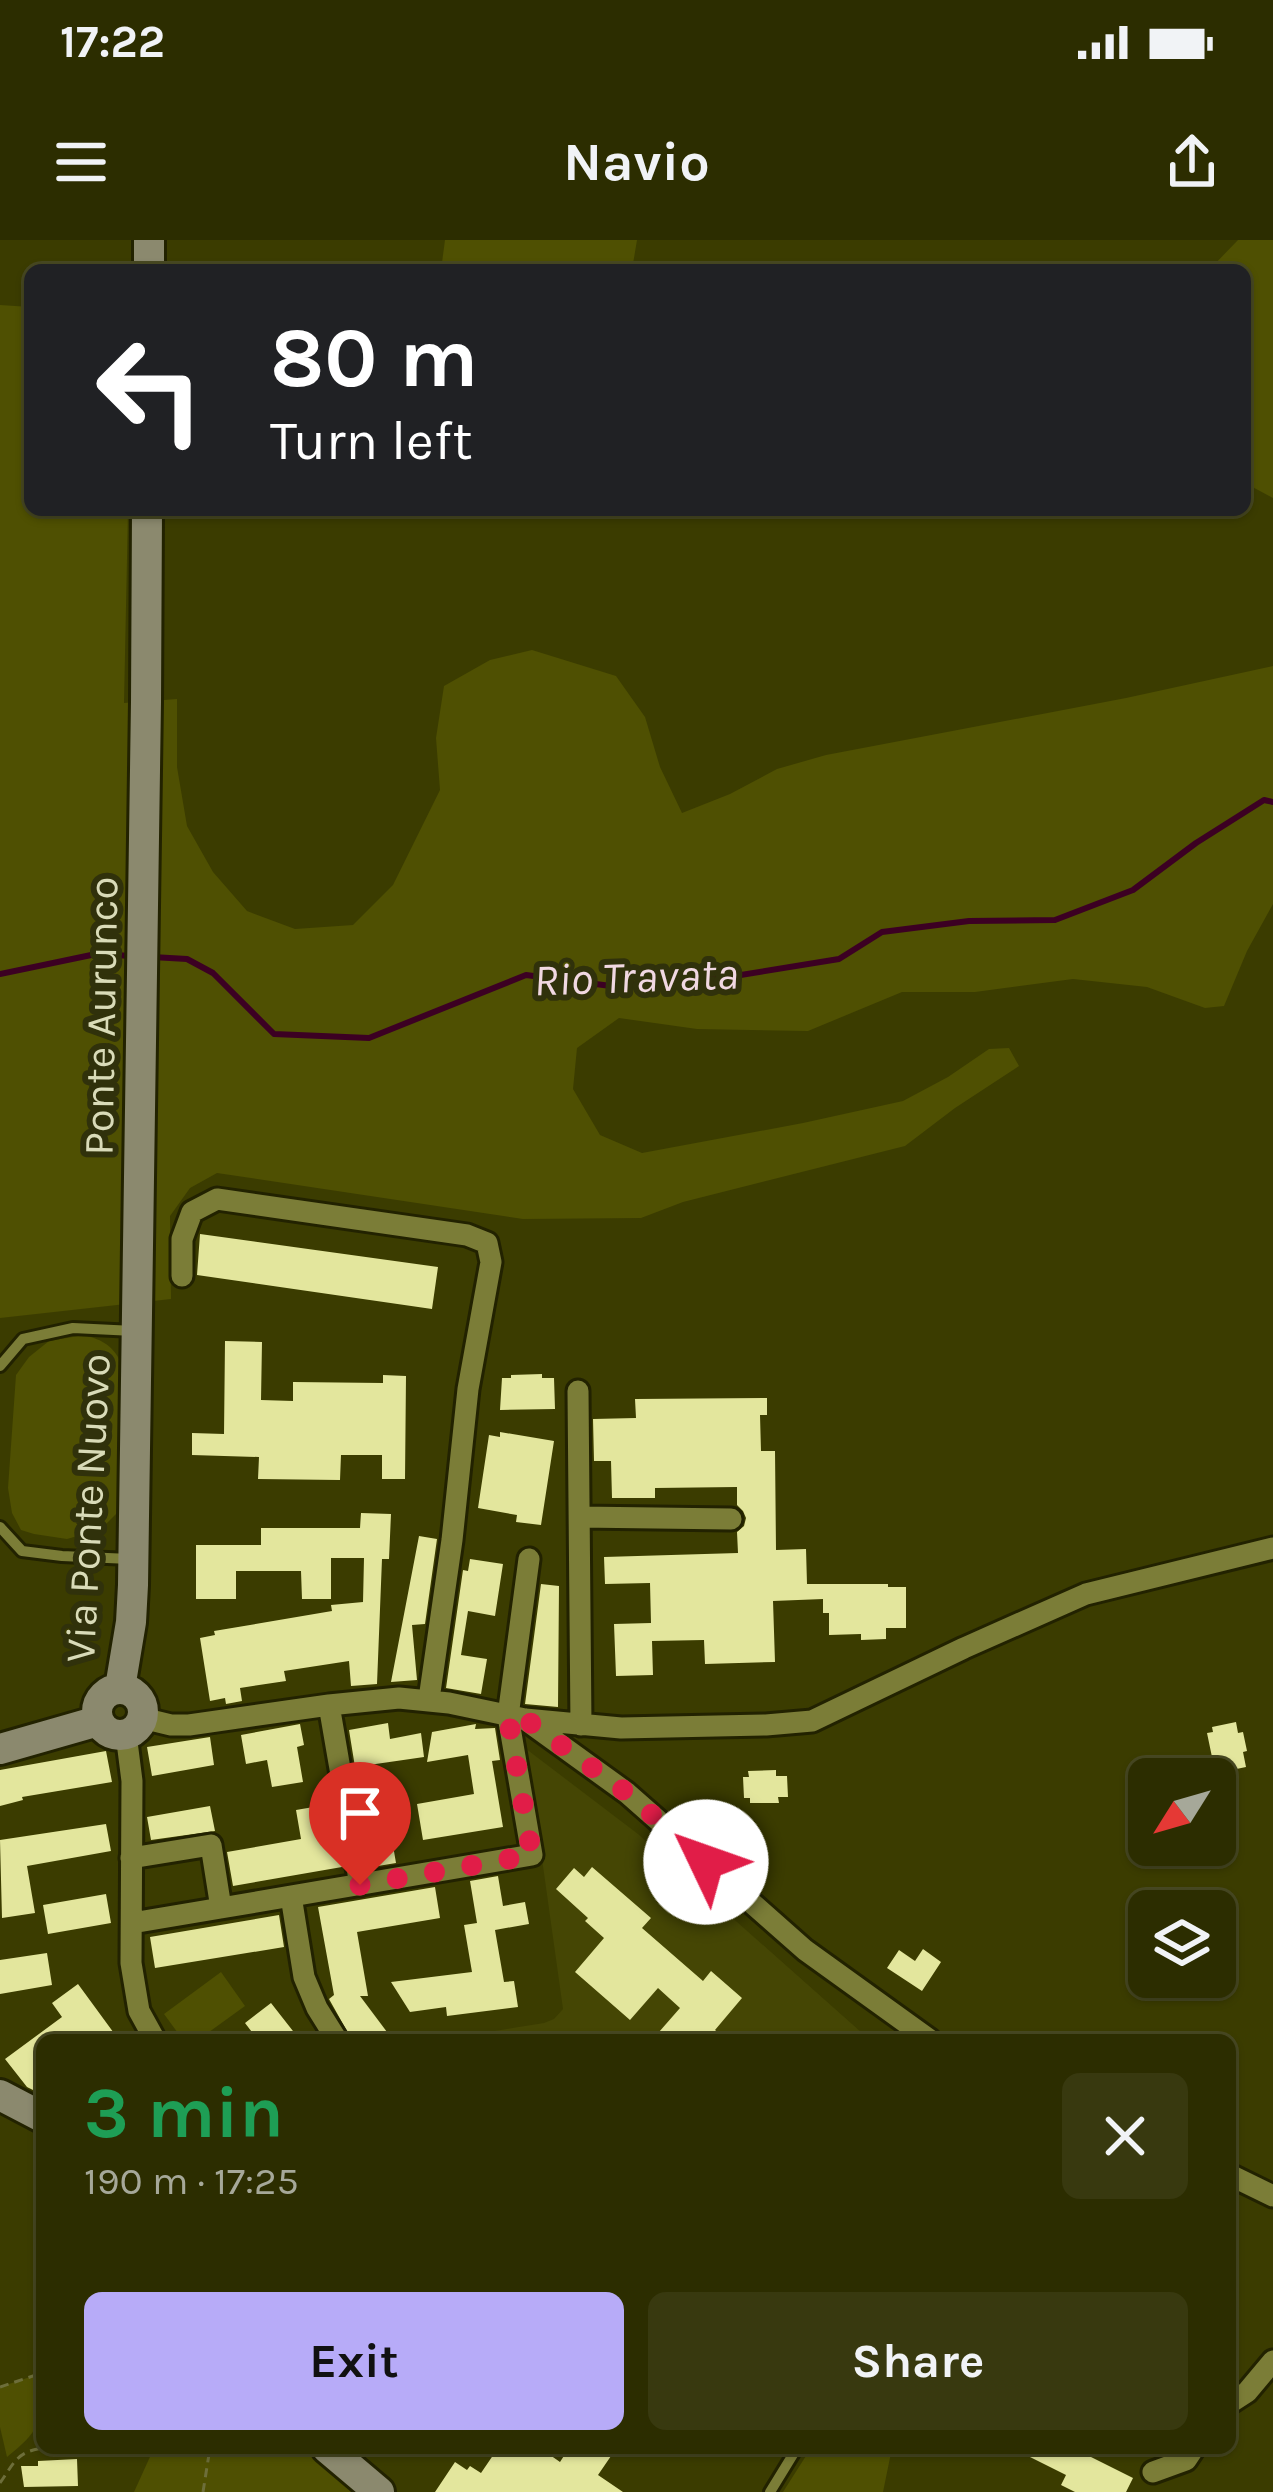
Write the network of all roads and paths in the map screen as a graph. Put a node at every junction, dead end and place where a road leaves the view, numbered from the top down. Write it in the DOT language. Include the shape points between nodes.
graph roads {
  1 [pos="146,516"];
  2 [pos="182,1276"];
  3 [pos="137,1332"];
  4 [pos="0,1366"];
  5 [pos="578,1391"];
  6 [pos="580,1517"];
  7 [pos="731,1519"];
  8 [pos="0,1527"];
  9 [pos="1273,1548"];
  10 [pos="529,1558"];
  11 [pos="133,1559"];
  12 [pos="429,1700"];
  13 [pos="329,1705"];
  14 [pos="517,1718"];
  15 [pos="122,1725"];
  16 [pos="580,1725"];
  17 [pos="0,1749"];
  18 [pos="131,1858"];
  19 [pos="360,1885"];
  20 [pos="291,1896"];
  21 [pos="220,1909"];
  22 [pos="132,1923"];
  23 [pos="152,2034"];
  24 [pos="333,2034"];
  25 [pos="922,2034"];
  26 [pos="0,2095"];
  27 [pos="36,2114"];
  28 [pos="1236,2177"];
  29 [pos="1273,2196"];
  30 [pos="1273,2361"];
  31 [pos="36,2375"];
  32 [pos="0,2387"];
  33 [pos="1236,2399"];
  34 [pos="36,2449"];
  35 [pos="209,2454"];
  36 [pos="334,2454"];
  37 [pos="793,2454"];
  38 [pos="1190,2454"];
  39 [pos="1153,2472"];
  40 [pos="0,2483"];
  41 [pos="203,2492"];
  42 [pos="379,2492"];
  43 [pos="770,2492"];
  1 -- 3 [label="street, Ponte Aurunco"];
  2 -- 12 [label="street" via="191,1212 217,1199 487,1243 491,1262"];
  3 -- 4 [label="lane" via="74,1328 23,1339"];
  3 -- 11 [label="street, Via Ponte Nuovo"];
  5 -- 6 [label="street"];
  6 -- 7 [label="street"];
  6 -- 16 [label="street"];
  8 -- 11 [label="lane" via="22,1551"];
  9 -- 16 [label="street" via="1086,1594 812,1721"];
  10 -- 14 [label="street"];
  11 -- 15 [label="street, Via Ponte Nuovo" via="120,1688 142,1704"];
  12 -- 13 [label="street"];
  12 -- 14 [label="street"];
  13 -- 15 [label="street" via="190,1725"];
  13 -- 19 [label="street"];
  14 -- 16 [label="street"];
  14 -- 19 [label="street" via="532,1855"];
  14 -- 25 [label="street" via="627,1793 806,1950"];
  15 -- 17 [label="street"];
  15 -- 18 [label="street" via="132,1781"];
  18 -- 21 [label="street" via="211,1845"];
  18 -- 22 [label="street"];
  19 -- 20 [label="street"];
  20 -- 21 [label="street"];
  20 -- 24 [label="street" via="304,1977"];
  21 -- 22 [label="street"];
  22 -- 23 [label="street" via="134,1992"];
  26 -- 27 [label="street"];
  28 -- 29 [label="street"];
  30 -- 33 [label="street"];
  31 -- 32 [label="path"];
  34 -- 40 [label="path" via="14,2458"];
  35 -- 41 [label="path"];
  36 -- 42 [label="street"];
  37 -- 43 [label="lane"];
  38 -- 39 [label="street"];
}
